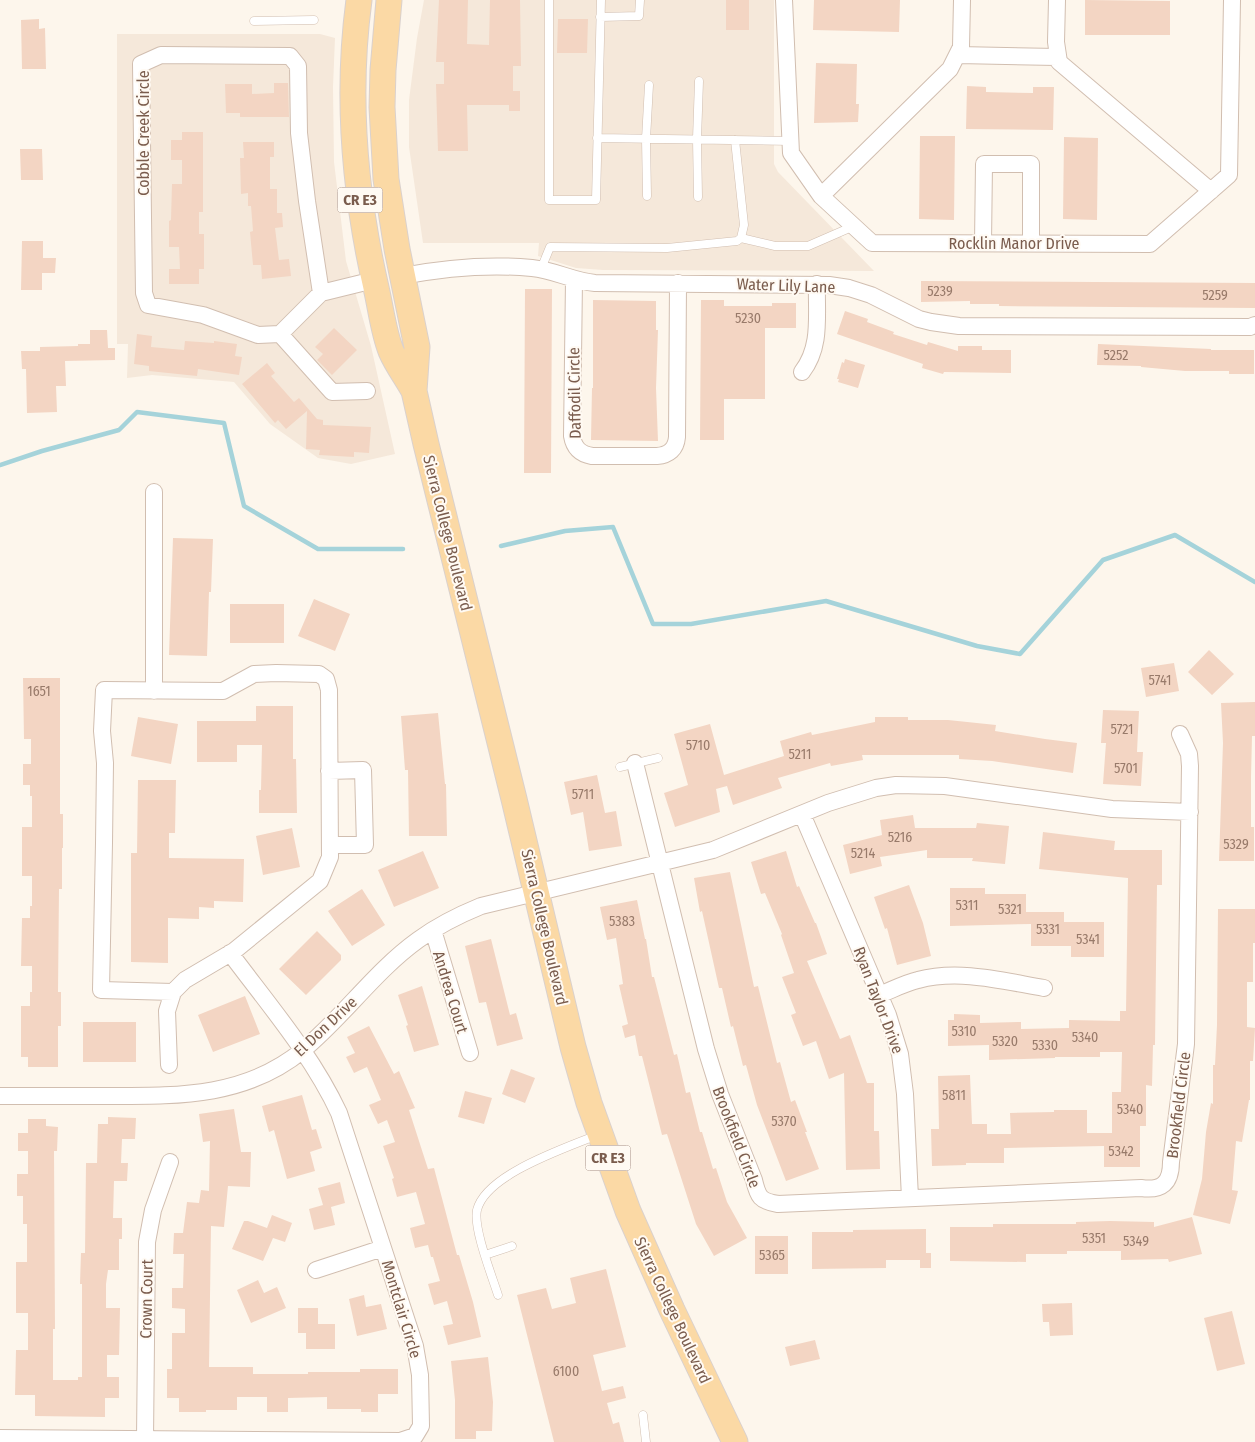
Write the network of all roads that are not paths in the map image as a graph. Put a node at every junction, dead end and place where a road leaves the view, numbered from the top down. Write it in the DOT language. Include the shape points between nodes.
graph roads {
  1 [pos="358,0"];
  2 [pos="389,0"];
  3 [pos="549,0"];
  4 [pos="601,0"];
  5 [pos="640,0"];
  6 [pos="784,0"];
  7 [pos="962,0"];
  8 [pos="1057,0"];
  9 [pos="1232,0"];
  10 [pos="600,17"];
  11 [pos="314,20"];
  12 [pos="254,21"];
  13 [pos="958,55"];
  14 [pos="1057,57"];
  15 [pos="699,81"];
  16 [pos="649,85"];
  17 [pos="597,138"];
  18 [pos="646,139"];
  19 [pos="697,139"];
  20 [pos="734,140"];
  21 [pos="791,141"];
  22 [pos="1211,191"];
  23 [pos="647,196"];
  24 [pos="821,196"];
  25 [pos="698,197"];
  26 [pos="854,226"];
  27 [pos="741,238"];
  28 [pos="983,243"];
  29 [pos="1031,243"];
  30 [pos="541,269"];
  31 [pos="402,276"];
  32 [pos="374,280"];
  33 [pos="574,280"];
  34 [pos="678,283"];
  35 [pos="816,284"];
  36 [pos="321,293"];
  37 [pos="1255,325"];
  38 [pos="280,334"];
  39 [pos="802,372"];
  40 [pos="367,391"];
  41 [pos="414,391"];
  42 [pos="154,492"];
  43 [pos="154,690"];
  44 [pos="1180,734"];
  45 [pos="658,758"];
  46 [pos="627,765"];
  47 [pos="329,771"];
  48 [pos="1190,812"];
  49 [pos="802,814"];
  50 [pos="330,845"];
  51 [pos="659,864"];
  52 [pos="537,893"];
  53 [pos="433,930"];
  54 [pos="230,953"];
  55 [pos="1044,988"];
  56 [pos="173,992"];
  57 [pos="879,995"];
  58 [pos="302,1050"];
  59 [pos="470,1053"];
  60 [pos="169,1065"];
  61 [pos="0,1096"];
  62 [pos="599,1135"];
  63 [pos="170,1162"];
  64 [pos="910,1198"];
  65 [pos="512,1246"];
  66 [pos="383,1248"];
  67 [pos="485,1255"];
  68 [pos="316,1270"];
  69 [pos="498,1295"];
  70 [pos="644,1415"];
  71 [pos="0,1438"];
  72 [pos="145,1439"];
  73 [pos="646,1442"];
  74 [pos="735,1442"];
  1 -- 32 [label="main road, Sierra College Boulevard / CR E3" via="354,147 362,222"];
  2 -- 31 [label="main road, Sierra College Boulevard / CR E3" via="383,70 384,145"];
  3 -- 17 [label="lane" via="549,200 596,200"];
  4 -- 10 [label="lane"];
  5 -- 10 [label="lane" via="639,16"];
  6 -- 21 [label="street, Rocklin Manor Drive"];
  7 -- 13 [label="street"];
  8 -- 14 [label="street"];
  9 -- 22 [label="street, Rocklin Manor Drive" via="1229,175"];
  10 -- 17 [label="lane"];
  11 -- 12 [label="lane"];
  13 -- 14 [label="street"];
  13 -- 24 [label="street" via="950,69"];
  14 -- 22 [label="street" via="1058,62"];
  15 -- 19 [label="lane"];
  16 -- 18 [label="lane"];
  17 -- 18 [label="lane"];
  18 -- 19 [label="lane"];
  18 -- 23 [label="lane"];
  19 -- 20 [label="lane"];
  19 -- 25 [label="lane"];
  20 -- 21 [label="lane"];
  20 -- 27 [label="lane" via="744,224"];
  21 -- 24 [label="street, Rocklin Manor Drive" via="791,153"];
  22 -- 29 [label="street, Rocklin Manor Drive" via="1150,244"];
  24 -- 26 [label="street, Rocklin Manor Drive"];
  26 -- 27 [label="lane" via="808,246 775,246"];
  26 -- 28 [label="street, Rocklin Manor Drive" via="872,243"];
  27 -- 30 [label="lane" via="737,242 667,248 550,247"];
  28 -- 29 [label="street, Rocklin Manor Drive"];
  28 -- 29 [label="street" via="984,164 1031,164"];
  30 -- 31 [label="street, Water Lily Lane" via="472,267"];
  30 -- 33 [label="street, Water Lily Lane"];
  31 -- 41 [label="main road, Sierra College Boulevard / CR E3" via="417,347"];
  32 -- 36 [label="street"];
  32 -- 41 [label="main road, Sierra College Boulevard / CR E3" via="391,351"];
  33 -- 34 [label="street, Water Lily Lane"];
  33 -- 34 [label="street, Daffodil Circle" via="572,436 578,450 592,456 657,456 667,454 675,447"];
  34 -- 35 [label="street, Water Lily Lane"];
  35 -- 37 [label="street, Water Lily Lane" via="860,291 913,317 945,325"];
  35 -- 39 [label="street" via="815,347"];
  36 -- 38 [label="street"];
  36 -- 38 [label="street, Cobble Creek Circle" via="299,133 298,66 290,56 161,54 141,64 144,293 148,305 203,315 258,335"];
  38 -- 40 [label="street" via="332,392"];
  41 -- 52 [label="main road, Sierra College Boulevard / CR E3"];
  42 -- 43 [label="street"];
  43 -- 47 [label="street" via="222,692 254,674 319,674 326,678 329,690"];
  43 -- 56 [label="street" via="104,690 101,990"];
  44 -- 48 [label="street, Brookfield Circle" via="1189,754"];
  45 -- 46 [label="lane"];
  46 -- 51 [label="street, Brookfield Circle"];
  47 -- 50 [label="street"];
  47 -- 50 [label="street" via="363,770 365,844"];
  48 -- 49 [label="street" via="1112,809 945,786 916,785 876,788"];
  48 -- 64 [label="street, Brookfield Circle" via="1185,1058 1171,1174 1165,1184 1154,1190"];
  49 -- 51 [label="street" via="722,847"];
  49 -- 57 [label="street, Ryan Taylor Drive"];
  50 -- 54 [label="street" via="330,856 320,881"];
  51 -- 52 [label="street"];
  51 -- 64 [label="street, Brookfield Circle" via="706,1049 757,1192 765,1202 778,1204"];
  52 -- 53 [label="street, El Don Drive" via="464,912"];
  52 -- 62 [label="main road, Sierra College Boulevard / CR E3" via="573,1047"];
  53 -- 58 [label="street, El Don Drive" via="392,962"];
  53 -- 59 [label="street, Andrea Court"];
  54 -- 56 [label="street" via="184,980"];
  54 -- 58 [label="street, Montclair Circle"];
  55 -- 57 [label="street" via="946,975 918,980"];
  56 -- 60 [label="street" via="167,1012"];
  57 -- 64 [label="street, Ryan Taylor Drive" via="895,1034 904,1074"];
  58 -- 61 [label="street, El Don Drive" via="254,1078 216,1091 161,1096"];
  58 -- 66 [label="street, Montclair Circle" via="339,1113"];
  62 -- 67 [label="lane" via="534,1161 485,1195 477,1211"];
  62 -- 74 [label="main road, Sierra College Boulevard / CR E3" via="647,1256"];
  63 -- 72 [label="street, Crown Court" via="153,1210 147,1242"];
  65 -- 67 [label="lane"];
  66 -- 68 [label="street"];
  66 -- 72 [label="street, Montclair Circle" via="419,1361 421,1426 415,1436 400,1441"];
  67 -- 69 [label="lane"];
  70 -- 73 [label="lane"];
  71 -- 72 [label="street, Montclair Circle"];
}
